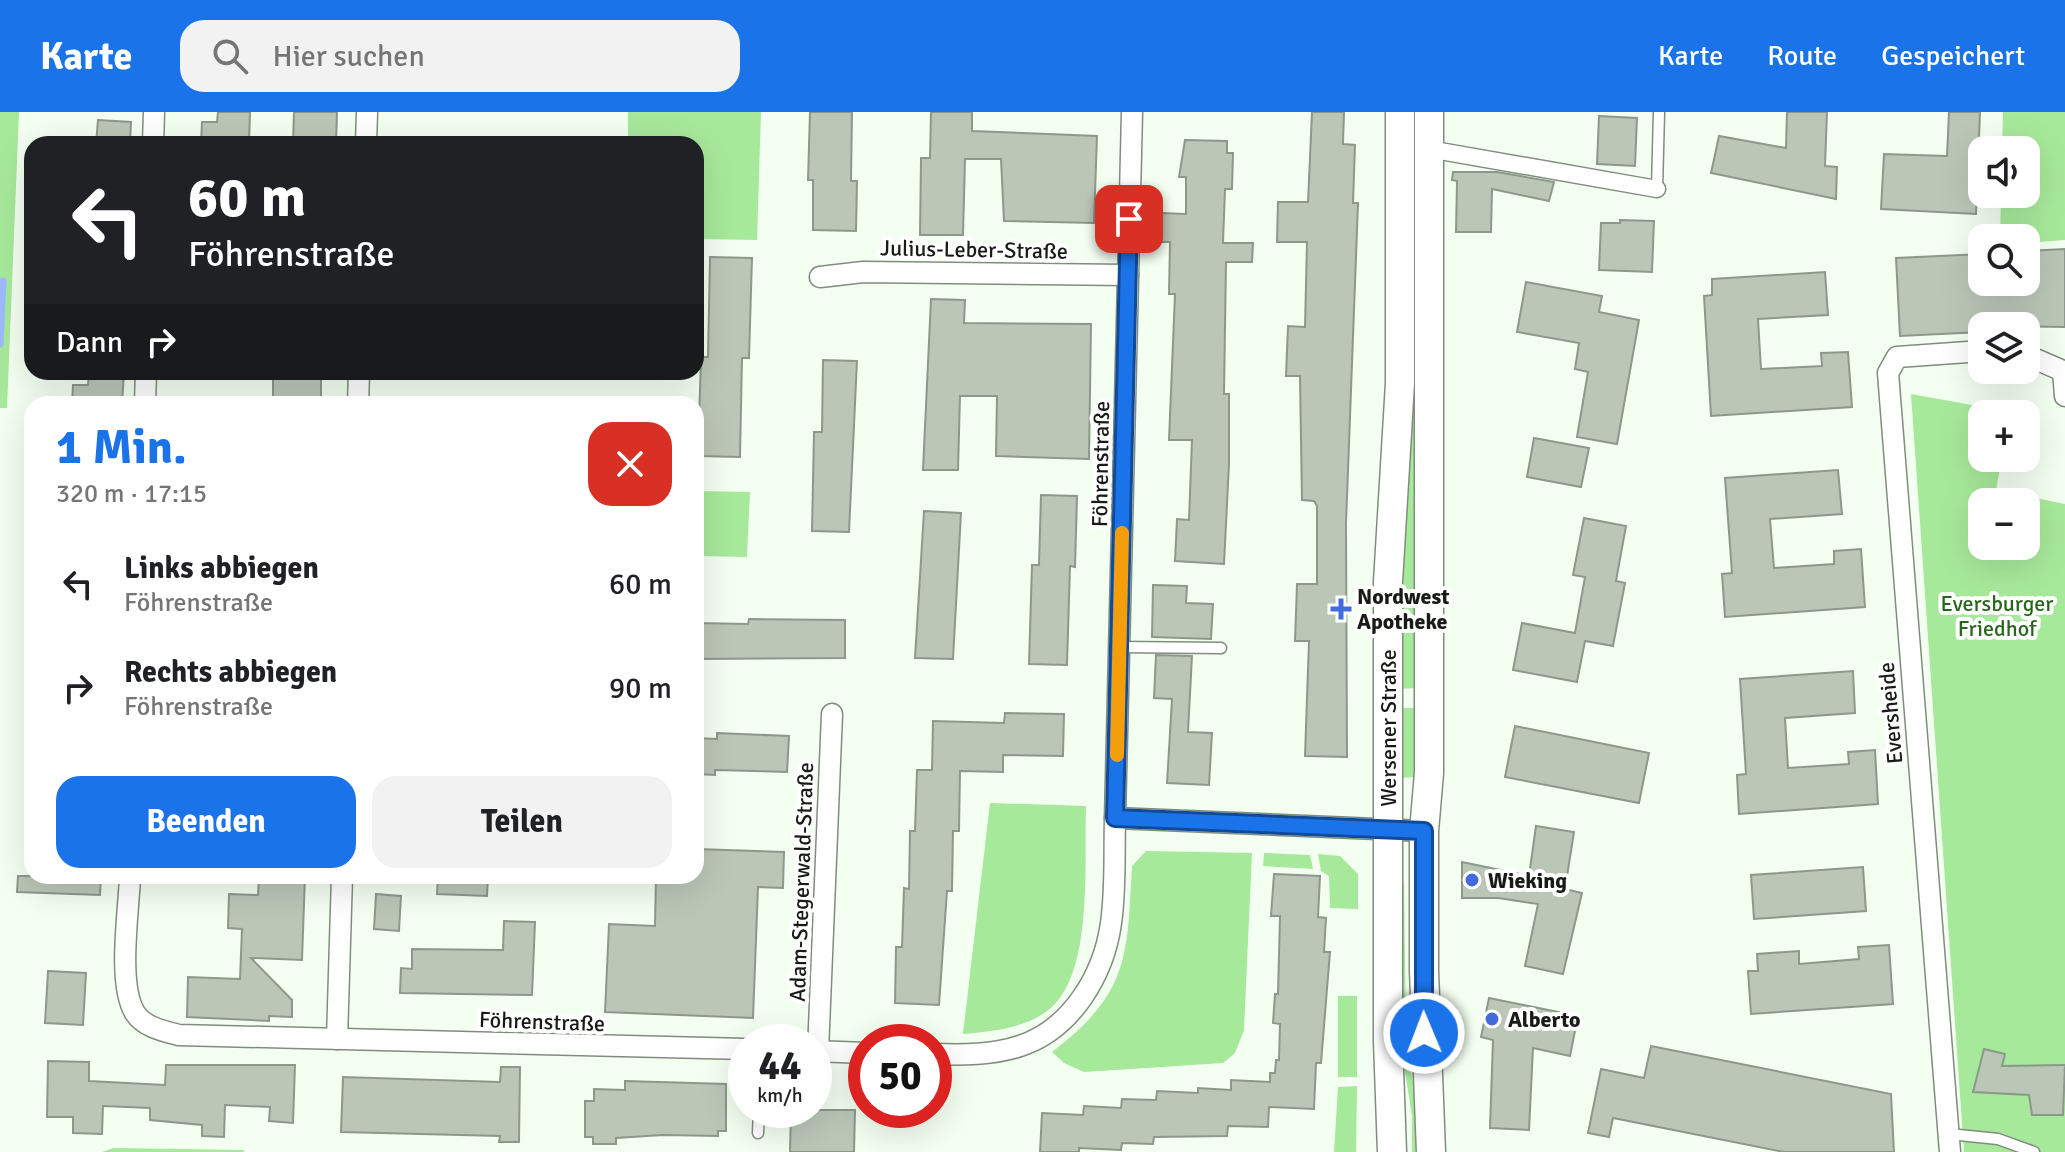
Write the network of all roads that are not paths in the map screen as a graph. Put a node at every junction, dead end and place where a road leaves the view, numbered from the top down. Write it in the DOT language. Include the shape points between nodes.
graph roads {
  1 [pos="154,112"];
  2 [pos="367,112"];
  3 [pos="1132,112"];
  4 [pos="1400,112"];
  5 [pos="1429,112"];
  6 [pos="1659,112"];
  7 [pos="153,136"];
  8 [pos="366,136"];
  9 [pos="1400,146"];
  10 [pos="1428,148"];
  11 [pos="1657,189"];
  12 [pos="1128,275"];
  13 [pos="820,277"];
  14 [pos="1968,352"];
  15 [pos="2040,361"];
  16 [pos="2065,396"];
  17 [pos="1119,647"];
  18 [pos="1221,648"];
  19 [pos="832,714"];
  20 [pos="1115,818"];
  21 [pos="1389,830"];
  22 [pos="1424,831"];
  23 [pos="130,884"];
  24 [pos="342,884"];
  25 [pos="817,1024"];
  26 [pos="337,1039"];
  27 [pos="728,1049"];
  28 [pos="952,1054"];
  29 [pos="758,1128"];
  30 [pos="758,1133"];
  31 [pos="1949,1143"];
  32 [pos="1392,1152"];
  33 [pos="1431,1152"];
  34 [pos="2034,1152"];
  1 -- 7 [label="street"];
  2 -- 8 [label="street"];
  3 -- 12 [label="street, Föhrenstraße"];
  4 -- 9 [label="main road, Wersener Straße"];
  5 -- 10 [label="main road, Wersener Straße"];
  6 -- 11 [label="lane"];
  9 -- 10 [label="street"];
  9 -- 21 [label="main road, Wersener Straße" via="1400,383 1388,582"];
  10 -- 11 [label="street"];
  10 -- 22 [label="main road, Wersener Straße" via="1429,773"];
  12 -- 13 [label="street, Julius-Leber-Straße" via="863,272"];
  12 -- 17 [label="street, Föhrenstraße"];
  14 -- 31 [label="street, Eversheide" via="1897,357 1888,373"];
  15 -- 16 [label="street" via="2063,371"];
  17 -- 18 [label="lane"];
  17 -- 20 [label="street, Föhrenstraße"];
  19 -- 25 [label="street, Adam-Stegerwald-Straße"];
  20 -- 21 [label="street"];
  20 -- 28 [label="street, Föhrenstraße" via="1112,921 1104,958 1087,991 1067,1016 1021,1046"];
  21 -- 22 [label="street"];
  21 -- 32 [label="main road, Wersener Straße"];
  22 -- 33 [label="main road, Wersener Straße" via="1424,1033"];
  23 -- 26 [label="street, Föhrenstraße" via="126,987 136,1014 153,1028 179,1035"];
  24 -- 26 [label="street"];
  26 -- 27 [label="street, Föhrenstraße"];
  29 -- 30 [label="lane"];
  31 -- 34 [label="lane" via="1998,1139"];
}
